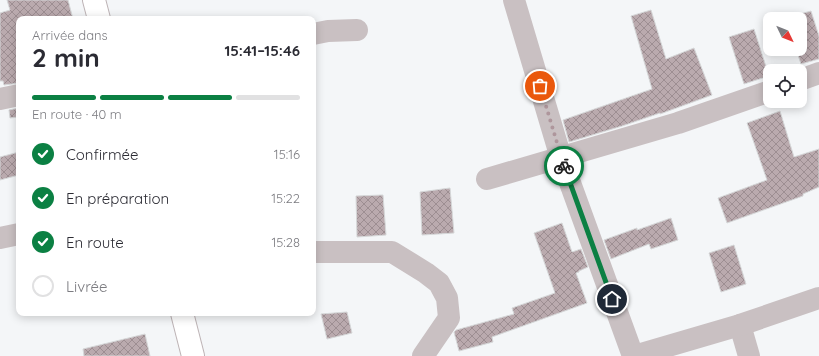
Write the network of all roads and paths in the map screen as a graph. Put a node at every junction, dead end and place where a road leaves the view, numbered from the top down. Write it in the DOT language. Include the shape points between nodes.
graph roads {
  1 [pos="94,0"];
  2 [pos="514,0"];
  3 [pos="98,16"];
  4 [pos="357,30"];
  5 [pos="316,33"];
  6 [pos="819,73"];
  7 [pos="807,77"];
  8 [pos="763,93"];
  9 [pos="16,96"];
  10 [pos="0,99"];
  11 [pos="561,158"];
  12 [pos="487,179"];
  13 [pos="16,235"];
  14 [pos="0,238"];
  15 [pos="316,252"];
  16 [pos="819,298"];
  17 [pos="183,316"];
  18 [pos="740,326"];
  19 [pos="193,356"];
  20 [pos="423,356"];
  21 [pos="633,356"];
  22 [pos="750,356"];
  1 -- 3 [label="main road"];
  2 -- 11 [label="street"];
  4 -- 5 [label="street"];
  6 -- 7 [label="street"];
  8 -- 11 [label="street" via="678,123"];
  9 -- 10 [label="street"];
  11 -- 12 [label="street"];
  11 -- 21 [label="street"];
  13 -- 14 [label="street"];
  15 -- 20 [label="street" via="392,252 439,283 447,298 449,318"];
  16 -- 18 [label="street"];
  17 -- 19 [label="main road"];
  18 -- 21 [label="street"];
  18 -- 22 [label="street"];
}
